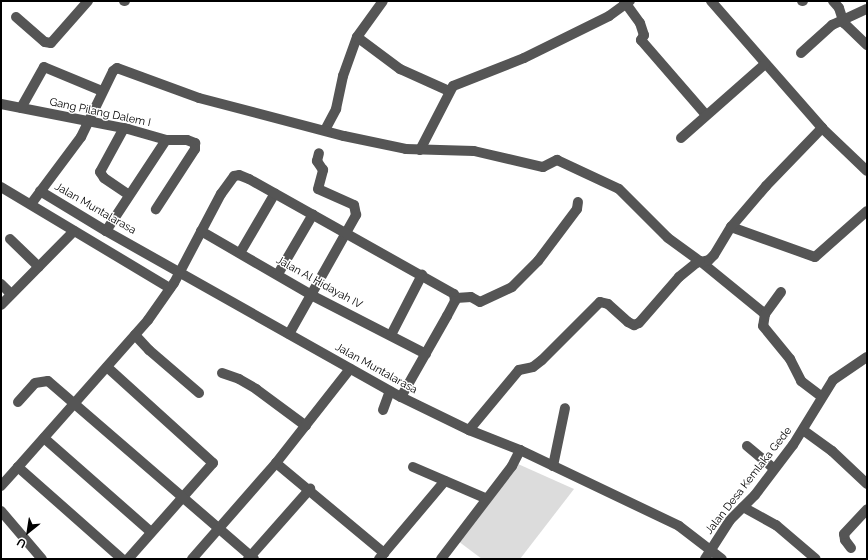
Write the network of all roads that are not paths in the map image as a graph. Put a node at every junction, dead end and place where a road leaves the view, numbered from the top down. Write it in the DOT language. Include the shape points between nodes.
graph roads {
  1 [pos="88,1"];
  2 [pos="383,1"];
  3 [pos="833,1"];
  4 [pos="627,2"];
  5 [pos="716,2"];
  6 [pos="867,9"];
  7 [pos="16,17"];
  8 [pos="842,20"];
  9 [pos="357,37"];
  10 [pos="867,45"];
  11 [pos="801,53"];
  12 [pos="765,64"];
  13 [pos="102,91"];
  14 [pos="449,91"];
  15 [pos="1,104"];
  16 [pos="21,108"];
  17 [pos="706,116"];
  18 [pos="88,122"];
  19 [pos="124,128"];
  20 [pos="822,128"];
  21 [pos="325,130"];
  22 [pos="681,138"];
  23 [pos="166,140"];
  24 [pos="420,150"];
  25 [pos="319,160"];
  26 [pos="867,171"];
  27 [pos="1,186"];
  28 [pos="275,193"];
  29 [pos="129,195"];
  30 [pos="35,197"];
  31 [pos="578,202"];
  32 [pos="156,210"];
  33 [pos="867,212"];
  34 [pos="313,214"];
  35 [pos="731,227"];
  36 [pos="74,231"];
  37 [pos="106,231"];
  38 [pos="201,231"];
  39 [pos="347,233"];
  40 [pos="10,238"];
  41 [pos="240,253"];
  42 [pos="700,261"];
  43 [pos="38,267"];
  44 [pos="278,274"];
  45 [pos="422,275"];
  46 [pos="176,279"];
  47 [pos="1,284"];
  48 [pos="781,292"];
  49 [pos="11,294"];
  50 [pos="313,296"];
  51 [pos="455,296"];
  52 [pos="1,305"];
  53 [pos="765,314"];
  54 [pos="289,334"];
  55 [pos="135,335"];
  56 [pos="391,335"];
  57 [pos="426,354"];
  58 [pos="867,357"];
  59 [pos="107,367"];
  60 [pos="349,370"];
  61 [pos="222,373"];
  62 [pos="199,393"];
  63 [pos="401,397"];
  64 [pos="822,397"];
  65 [pos="18,402"];
  66 [pos="74,404"];
  67 [pos="565,408"];
  68 [pos="306,426"];
  69 [pos="469,430"];
  70 [pos="803,430"];
  71 [pos="44,438"];
  72 [pos="748,446"];
  73 [pos="518,455"];
  74 [pos="276,463"];
  75 [pos="553,466"];
  76 [pos="18,467"];
  77 [pos="413,467"];
  78 [pos="774,469"];
  79 [pos="445,481"];
  80 [pos="867,484"];
  81 [pos="1,486"];
  82 [pos="310,489"];
  83 [pos="485,498"];
  84 [pos="181,499"];
  85 [pos="743,507"];
  86 [pos="867,509"];
  87 [pos="1,511"];
  88 [pos="217,528"];
  89 [pos="151,532"];
  90 [pos="851,548"];
  91 [pos="708,554"];
  92 [pos="382,556"];
  93 [pos="251,558"];
  94 [pos="42,559"];
  95 [pos="122,559"];
  96 [pos="128,559"];
  97 [pos="192,559"];
  98 [pos="441,559"];
  99 [pos="722,559"];
  100 [pos="816,559"];
  1 -- 7 [label="street" via="51,43 45,42"];
  2 -- 9 [label="street"];
  3 -- 8 [label="street" via="839,8"];
  4 -- 14 [label="street" via="609,16 524,58 459,82"];
  4 -- 17 [label="street" via="640,22 644,35 641,40"];
  5 -- 12 [label="street"];
  6 -- 8 [label="street"];
  8 -- 10 [label="street"];
  8 -- 11 [label="street" via="823,32"];
  9 -- 14 [label="street" via="400,69"];
  9 -- 21 [label="street" via="343,76 338,104"];
  12 -- 17 [label="street"];
  12 -- 20 [label="street"];
  13 -- 16 [label="street" via="44,67"];
  13 -- 18 [label="street"];
  13 -- 21 [label="street" via="117,68 199,98"];
  14 -- 24 [label="street"];
  15 -- 16 [label="street, Gang Pilang Dalem I"];
  16 -- 18 [label="street, Gang Pilang Dalem I"];
  17 -- 22 [label="street"];
  18 -- 19 [label="street, Gang Pilang Dalem I"];
  18 -- 30 [label="street" via="81,137"];
  19 -- 23 [label="street, Gang Pilang Dalem I"];
  19 -- 29 [label="street" via="100,172 104,178"];
  20 -- 26 [label="street"];
  20 -- 35 [label="street"];
  21 -- 24 [label="street"];
  23 -- 29 [label="street"];
  23 -- 32 [label="street, Gang Pilang Dalem I" via="186,140 195,143 195,149"];
  24 -- 42 [label="street" via="474,151 543,167 557,160 614,185 668,238"];
  25 -- 39 [label="street" via="322,170 318,189 354,205 357,210"];
  27 -- 30 [label="street"];
  28 -- 34 [label="street"];
  28 -- 38 [label="street" via="239,175 230,180"];
  28 -- 41 [label="street"];
  29 -- 37 [label="street"];
  30 -- 36 [label="street"];
  30 -- 37 [label="street, Jalan Muntalarasa"];
  31 -- 51 [label="street" via="577,209 538,261 512,287 480,302 470,297"];
  33 -- 35 [label="street" via="815,257"];
  34 -- 39 [label="street"];
  34 -- 44 [label="street"];
  35 -- 42 [label="street" via="714,255 709,260"];
  36 -- 43 [label="street"];
  36 -- 46 [label="street"];
  37 -- 46 [label="street, Jalan Muntalarasa"];
  38 -- 41 [label="street, Jalan Al Hidayah IV"];
  38 -- 46 [label="street"];
  39 -- 45 [label="street"];
  39 -- 50 [label="street"];
  40 -- 43 [label="street"];
  41 -- 44 [label="street, Jalan Al Hidayah IV"];
  42 -- 53 [label="street"];
  42 -- 69 [label="street" via="679,277 637,324 619,316 608,304 600,302 542,360 533,367 518,370"];
  43 -- 49 [label="street"];
  44 -- 50 [label="street, Jalan Al Hidayah IV"];
  45 -- 51 [label="street"];
  45 -- 56 [label="street"];
  46 -- 54 [label="street, Jalan Muntalarasa"];
  46 -- 55 [label="street"];
  47 -- 49 [label="street"];
  48 -- 53 [label="street"];
  49 -- 52 [label="street"];
  50 -- 54 [label="street"];
  50 -- 56 [label="street, Jalan Al Hidayah IV"];
  51 -- 57 [label="street"];
  53 -- 64 [label="street" via="763,326 790,359 801,381"];
  54 -- 60 [label="street, Jalan Muntalarasa"];
  55 -- 59 [label="street"];
  55 -- 62 [label="street"];
  56 -- 57 [label="street, Jalan Al Hidayah IV"];
  57 -- 63 [label="street"];
  58 -- 64 [label="street, Jalan Desa Kemlaka Gede" via="833,380"];
  59 -- 66 [label="street"];
  59 -- 84 [label="street" via="213,463"];
  60 -- 63 [label="street, Jalan Muntalarasa" via="387,399"];
  60 -- 68 [label="street"];
  61 -- 68 [label="street" via="256,389"];
  63 -- 69 [label="street, Jalan Muntalarasa"];
  64 -- 70 [label="street, Jalan Desa Kemlaka Gede"];
  65 -- 66 [label="street" via="35,383 44,380 52,383"];
  66 -- 71 [label="street"];
  66 -- 84 [label="street"];
  67 -- 75 [label="street"];
  68 -- 74 [label="street"];
  69 -- 73 [label="street, Jalan Muntalarasa"];
  70 -- 78 [label="street, Jalan Desa Kemlaka Gede"];
  70 -- 80 [label="street" via="832,451"];
  71 -- 76 [label="street"];
  71 -- 89 [label="street"];
  72 -- 78 [label="street"];
  73 -- 75 [label="street, Jalan Muntalarasa"];
  73 -- 83 [label="street"];
  74 -- 82 [label="street"];
  74 -- 88 [label="street"];
  75 -- 91 [label="street, Jalan Muntalarasa" via="679,526"];
  76 -- 81 [label="street"];
  76 -- 95 [label="street"];
  77 -- 79 [label="street"];
  78 -- 85 [label="street, Jalan Desa Kemlaka Gede"];
  79 -- 83 [label="street"];
  79 -- 92 [label="street"];
  82 -- 92 [label="street"];
  82 -- 93 [label="street"];
  83 -- 98 [label="street"];
  84 -- 88 [label="street"];
  84 -- 89 [label="street"];
  85 -- 91 [label="street, Jalan Desa Kemlaka Gede" via="730,520"];
  85 -- 100 [label="street" via="776,525"];
  86 -- 90 [label="street" via="844,534"];
  87 -- 94 [label="street"];
  88 -- 93 [label="street"];
  88 -- 97 [label="street"];
  89 -- 96 [label="street"];
  91 -- 99 [label="street, Jalan Muntalarasa"];
}
